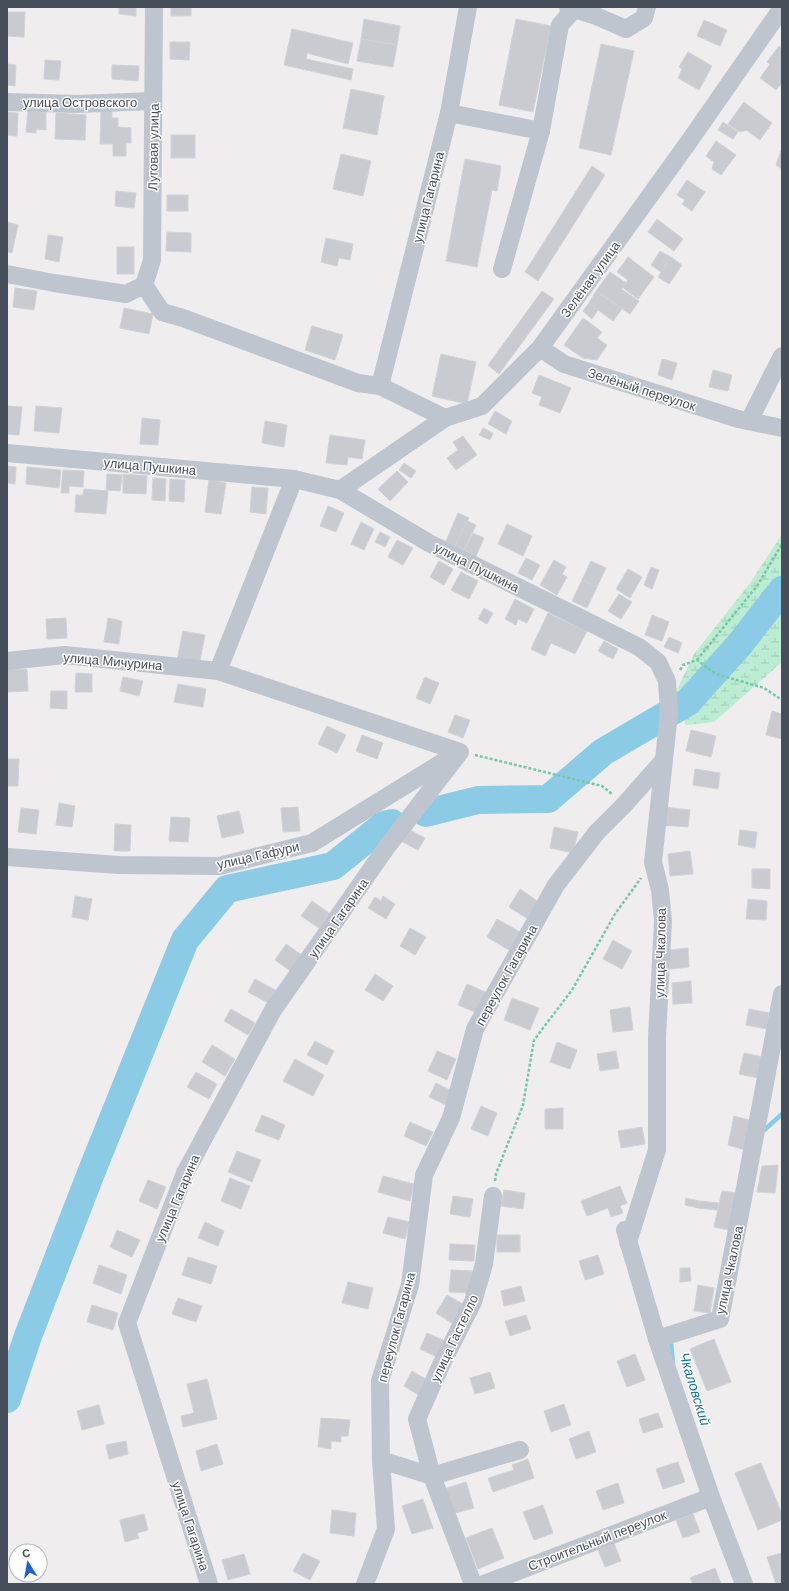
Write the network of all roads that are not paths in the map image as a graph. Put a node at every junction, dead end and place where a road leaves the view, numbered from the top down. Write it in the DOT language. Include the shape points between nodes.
graph roads {
  1 [pos="154,7"];
  2 [pos="468,7"];
  3 [pos="647,7"];
  4 [pos="573,8"];
  5 [pos="782,8"];
  6 [pos="153,101"];
  7 [pos="7,102"];
  8 [pos="449,113"];
  9 [pos="541,131"];
  10 [pos="502,269"];
  11 [pos="7,274"];
  12 [pos="144,286"];
  13 [pos="540,348"];
  14 [pos="782,356"];
  15 [pos="380,386"];
  16 [pos="444,418"];
  17 [pos="749,421"];
  18 [pos="782,428"];
  19 [pos="7,453"];
  20 [pos="294,479"];
  21 [pos="340,490"];
  22 [pos="7,661"];
  23 [pos="658,662"];
  24 [pos="218,671"];
  25 [pos="460,752"];
  26 [pos="663,761"];
  27 [pos="7,857"];
  28 [pos="782,994"];
  29 [pos="493,1196"];
  30 [pos="622,1220"];
  31 [pos="628,1242"];
  32 [pos="657,1338"];
  33 [pos="520,1450"];
  34 [pos="381,1460"];
  35 [pos="432,1476"];
  36 [pos="711,1497"];
  37 [pos="209,1584"];
  38 [pos="365,1584"];
  39 [pos="472,1584"];
  40 [pos="484,1584"];
  41 [pos="744,1584"];
  1 -- 6 [label="street, Луговая улица"];
  2 -- 8 [label="street, улица Гагарина"];
  3 -- 4 [label="street" via="644,18 626,29"];
  4 -- 9 [label="street" via="560,25"];
  5 -- 13 [label="street, Зелёная улица"];
  6 -- 7 [label="street, улица Островского" via="77,104"];
  6 -- 12 [label="street, Луговая улица" via="152,260"];
  8 -- 9 [label="street"];
  8 -- 15 [label="street, улица Гагарина"];
  9 -- 10 [label="street"];
  11 -- 12 [label="street" via="126,294"];
  12 -- 15 [label="street" via="162,312 358,383"];
  13 -- 16 [label="street, Зелёная улица" via="482,406"];
  13 -- 17 [label="street, Зелёный переулок" via="564,364"];
  14 -- 17 [label="street"];
  15 -- 16 [label="street"];
  16 -- 21 [label="street, Зелёная улица"];
  17 -- 18 [label="street, Зелёный переулок"];
  19 -- 20 [label="street, улица Пушкина"];
  20 -- 21 [label="street, улица Пушкина"];
  20 -- 24 [label="street"];
  21 -- 23 [label="street, улица Пушкина" via="429,543 639,647"];
  22 -- 24 [label="street, улица Мичурина" via="65,655"];
  23 -- 26 [label="street, улица Чкалова" via="668,688 669,713"];
  24 -- 25 [label="street, улица Мичурина"];
  25 -- 27 [label="street, улица Гафури" via="312,843 219,866 119,865"];
  25 -- 37 [label="street, улица Гагарина" via="386,848 273,1010 185,1173 126,1323"];
  26 -- 31 [label="street, улица Чкалова" via="653,862 660,890 663,921 657,1037 657,1150"];
  26 -- 34 [label="street, переулок Гагарина" via="597,832 556,885 475,1028 451,1118 424,1175 410,1286 380,1382"];
  28 -- 32 [label="street, улица Чкалова" via="720,1319"];
  29 -- 35 [label="street, улица Гастелло" via="484,1264 473,1302 417,1419"];
  30 -- 31 [label="street"];
  31 -- 32 [label="street"];
  32 -- 36 [label="street"];
  33 -- 35 [label="street"];
  34 -- 35 [label="street"];
  34 -- 38 [label="street, переулок Гагарина" via="386,1529"];
  35 -- 39 [label="street, улица Гастелло"];
  36 -- 40 [label="street, Строительный переулок"];
  36 -- 41 [label="street"];
}
